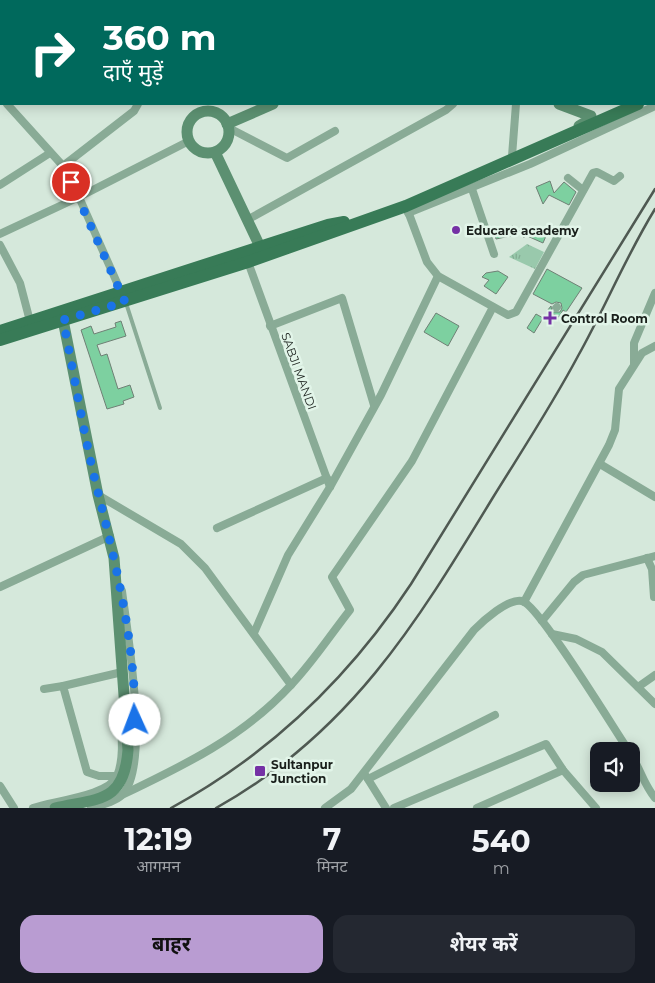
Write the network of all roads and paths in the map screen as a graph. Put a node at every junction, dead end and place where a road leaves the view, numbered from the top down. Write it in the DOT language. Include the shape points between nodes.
graph roads {
  1 [pos="8,105"];
  2 [pos="137,105"];
  3 [pos="271,105"];
  4 [pos="452,105"];
  5 [pos="516,105"];
  6 [pos="561,105"];
  7 [pos="622,105"];
  8 [pos="636,105"];
  9 [pos="655,106"];
  10 [pos="195,109"];
  11 [pos="591,117"];
  12 [pos="228,126"];
  13 [pos="335,131"];
  14 [pos="189,141"];
  15 [pos="215,152"];
  16 [pos="50,153"];
  17 [pos="512,156"];
  18 [pos="63,166"];
  19 [pos="620,176"];
  20 [pos="568,178"];
  21 [pos="0,185"];
  22 [pos="472,189"];
  23 [pos="583,190"];
  24 [pos="80,197"];
  25 [pos="408,208"];
  26 [pos="247,220"];
  27 [pos="0,234"];
  28 [pos="0,245"];
  29 [pos="262,252"];
  30 [pos="494,254"];
  31 [pos="248,262"];
  32 [pos="438,276"];
  33 [pos="655,292"];
  34 [pos="123,298"];
  35 [pos="493,307"];
  36 [pos="63,320"];
  37 [pos="31,325"];
  38 [pos="270,326"];
  39 [pos="0,331"];
  40 [pos="0,340"];
  41 [pos="655,346"];
  42 [pos="634,364"];
  43 [pos="374,406"];
  44 [pos="160,408"];
  45 [pos="600,464"];
  46 [pos="327,478"];
  47 [pos="330,487"];
  48 [pos="98,495"];
  49 [pos="655,497"];
  50 [pos="217,528"];
  51 [pos="110,536"];
  52 [pos="651,557"];
  53 [pos="114,558"];
  54 [pos="0,587"];
  55 [pos="654,597"];
  56 [pos="524,602"];
  57 [pos="542,621"];
  58 [pos="254,633"];
  59 [pos="552,634"];
  60 [pos="118,673"];
  61 [pos="655,675"];
  62 [pos="291,685"];
  63 [pos="63,686"];
  64 [pos="638,687"];
  65 [pos="44,689"];
  66 [pos="655,704"];
  67 [pos="495,715"];
  68 [pos="623,742"];
  69 [pos="640,768"];
  70 [pos="563,770"];
  71 [pos="363,771"];
  72 [pos="117,776"];
  73 [pos="368,779"];
  74 [pos="0,786"];
  75 [pos="122,795"];
  76 [pos="655,798"];
  77 [pos="14,808"];
  78 [pos="33,808"];
  79 [pos="56,808"];
  80 [pos="91,808"];
  81 [pos="325,808"];
  82 [pos="386,808"];
  83 [pos="394,808"];
  84 [pos="477,808"];
  85 [pos="596,808"];
  1 -- 16 [label="street"];
  2 -- 18 [label="street"];
  3 -- 12 [label="street"];
  4 -- 26 [label="street"];
  5 -- 17 [label="street"];
  6 -- 11 [label="street"];
  7 -- 11 [label="street"];
  8 -- 25 [label="main road"];
  9 -- 22 [label="street"];
  10 -- 12 [label="street" via="216,113"];
  10 -- 14 [label="street" via="186,131"];
  11 -- 17 [label="street" via="586,123"];
  12 -- 13 [label="street" via="287,158"];
  12 -- 15 [label="street" via="224,147"];
  14 -- 15 [label="street" via="195,149"];
  14 -- 24 [label="street"];
  15 -- 26 [label="street"];
  16 -- 18 [label="street"];
  16 -- 21 [label="street"];
  17 -- 25 [label="street" via="408,199"];
  18 -- 24 [label="street"];
  19 -- 23 [label="street" via="614,181 595,172"];
  20 -- 23 [label="street"];
  22 -- 25 [label="street"];
  22 -- 30 [label="street"];
  23 -- 35 [label="street" via="516,312 508,315"];
  24 -- 27 [label="street"];
  24 -- 34 [label="street"];
  25 -- 29 [label="main road"];
  25 -- 32 [label="street" via="427,262"];
  26 -- 29 [label="street"];
  28 -- 37 [label="street" via="20,283"];
  29 -- 31 [label="main road"];
  29 -- 34 [label="main road"];
  31 -- 34 [label="main road"];
  31 -- 38 [label="street, SABJI MANDI"];
  32 -- 35 [label="street"];
  32 -- 43 [label="street"];
  33 -- 42 [label="street" via="634,343"];
  34 -- 36 [label="main road"];
  34 -- 37 [label="main road"];
  34 -- 44 [label="lane"];
  35 -- 62 [label="street" via="412,461 332,577 350,610"];
  36 -- 37 [label="main road"];
  36 -- 48 [label="street"];
  37 -- 39 [label="main road"];
  37 -- 40 [label="main road"];
  38 -- 43 [label="street" via="342,298"];
  38 -- 46 [label="street, SABJI MANDI"];
  41 -- 42 [label="street" via="646,349"];
  42 -- 45 [label="street" via="619,389 614,430"];
  43 -- 47 [label="street"];
  45 -- 49 [label="street"];
  45 -- 56 [label="street"];
  46 -- 47 [label="street, SABJI MANDI"];
  46 -- 50 [label="street"];
  47 -- 58 [label="street" via="288,555"];
  48 -- 51 [label="street"];
  48 -- 58 [label="street" via="180,544 205,568"];
  51 -- 53 [label="street"];
  51 -- 54 [label="street"];
  52 -- 55 [label="street"];
  52 -- 57 [label="street" via="579,578"];
  53 -- 60 [label="street" via="111,574"];
  53 -- 75 [label="street" via="135,706 133,771"];
  53 -- 79 [label="street" via="128,750 124,777 120,786 103,797"];
  56 -- 57 [label="street"];
  56 -- 71 [label="street" via="515,601 489,616 474,630"];
  57 -- 59 [label="street"];
  58 -- 62 [label="street"];
  59 -- 64 [label="street" via="576,639 602,652"];
  59 -- 68 [label="street"];
  60 -- 63 [label="street"];
  60 -- 72 [label="street" via="121,755"];
  61 -- 64 [label="street"];
  62 -- 75 [label="street" via="222,744"];
  63 -- 65 [label="street"];
  63 -- 72 [label="street" via="87,772"];
  64 -- 66 [label="street"];
  67 -- 73 [label="street"];
  69 -- 76 [label="street" via="645,785"];
  70 -- 83 [label="street" via="546,744"];
  70 -- 84 [label="street"];
  70 -- 85 [label="street"];
  71 -- 73 [label="street"];
  71 -- 81 [label="street" via="351,789"];
  72 -- 78 [label="street" via="102,790"];
  73 -- 82 [label="street"];
  74 -- 77 [label="street"];
  75 -- 80 [label="street"];
}
